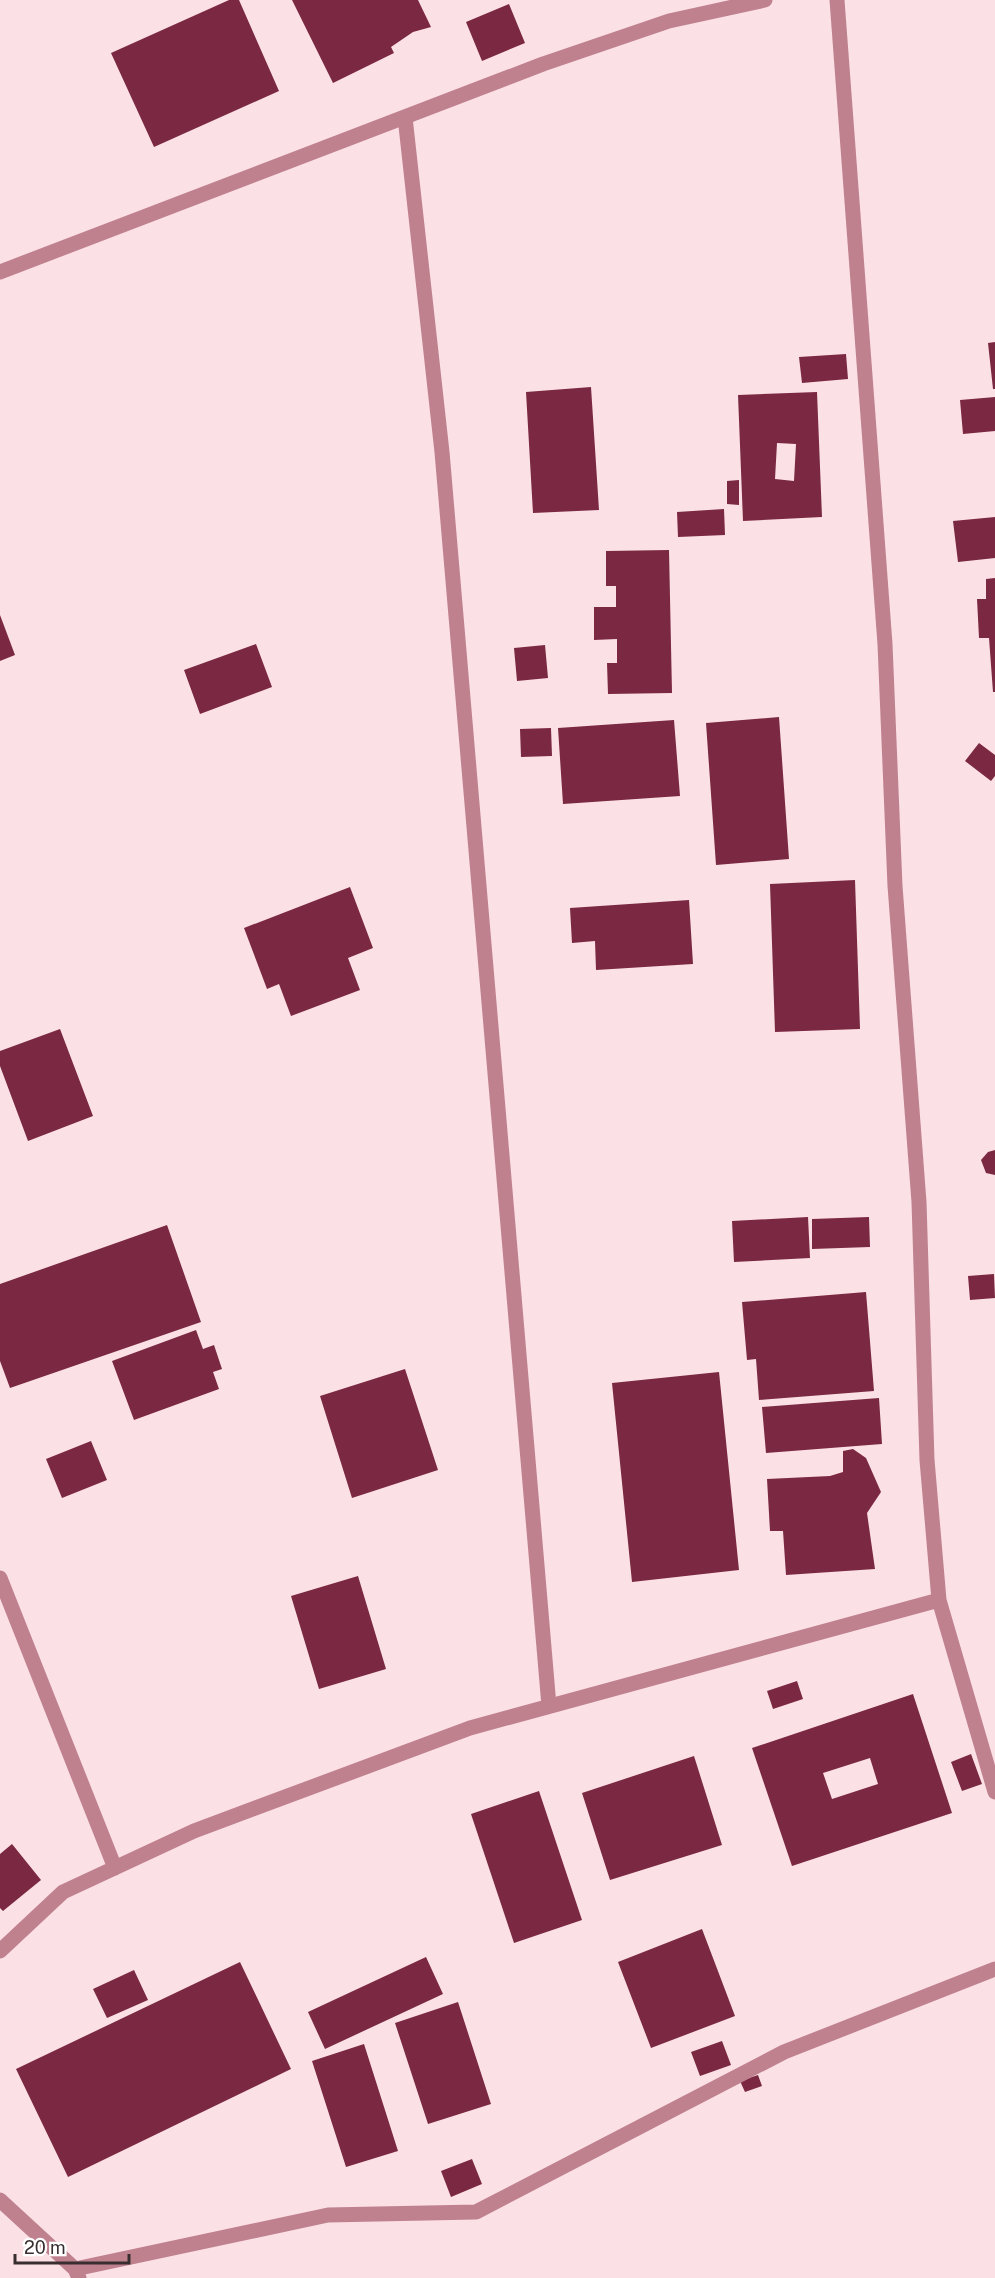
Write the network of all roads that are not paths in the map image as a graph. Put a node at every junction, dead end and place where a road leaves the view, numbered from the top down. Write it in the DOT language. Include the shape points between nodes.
graph roads {
  1 [pos="765,0"];
  2 [pos="837,0"];
  3 [pos="405,117"];
  4 [pos="0,272"];
  5 [pos="0,1578"];
  6 [pos="939,1600"];
  7 [pos="549,1706"];
  8 [pos="995,1792"];
  9 [pos="116,1868"];
  10 [pos="0,1952"];
  11 [pos="995,1969"];
  12 [pos="0,2200"];
  13 [pos="77,2273"];
  1 -- 3 [label="street" via="669,21"];
  2 -- 6 [label="street" via="885,644 895,886 919,1202 927,1460"];
  3 -- 4 [label="street"];
  3 -- 7 [label="street" via="442,452"];
  5 -- 9 [label="street"];
  6 -- 7 [label="street"];
  6 -- 8 [label="street"];
  7 -- 9 [label="street" via="459,1732 194,1831"];
  9 -- 10 [label="street" via="63,1892"];
  11 -- 13 [label="street" via="784,2052 476,2212 328,2215"];
  12 -- 13 [label="street"];
}
